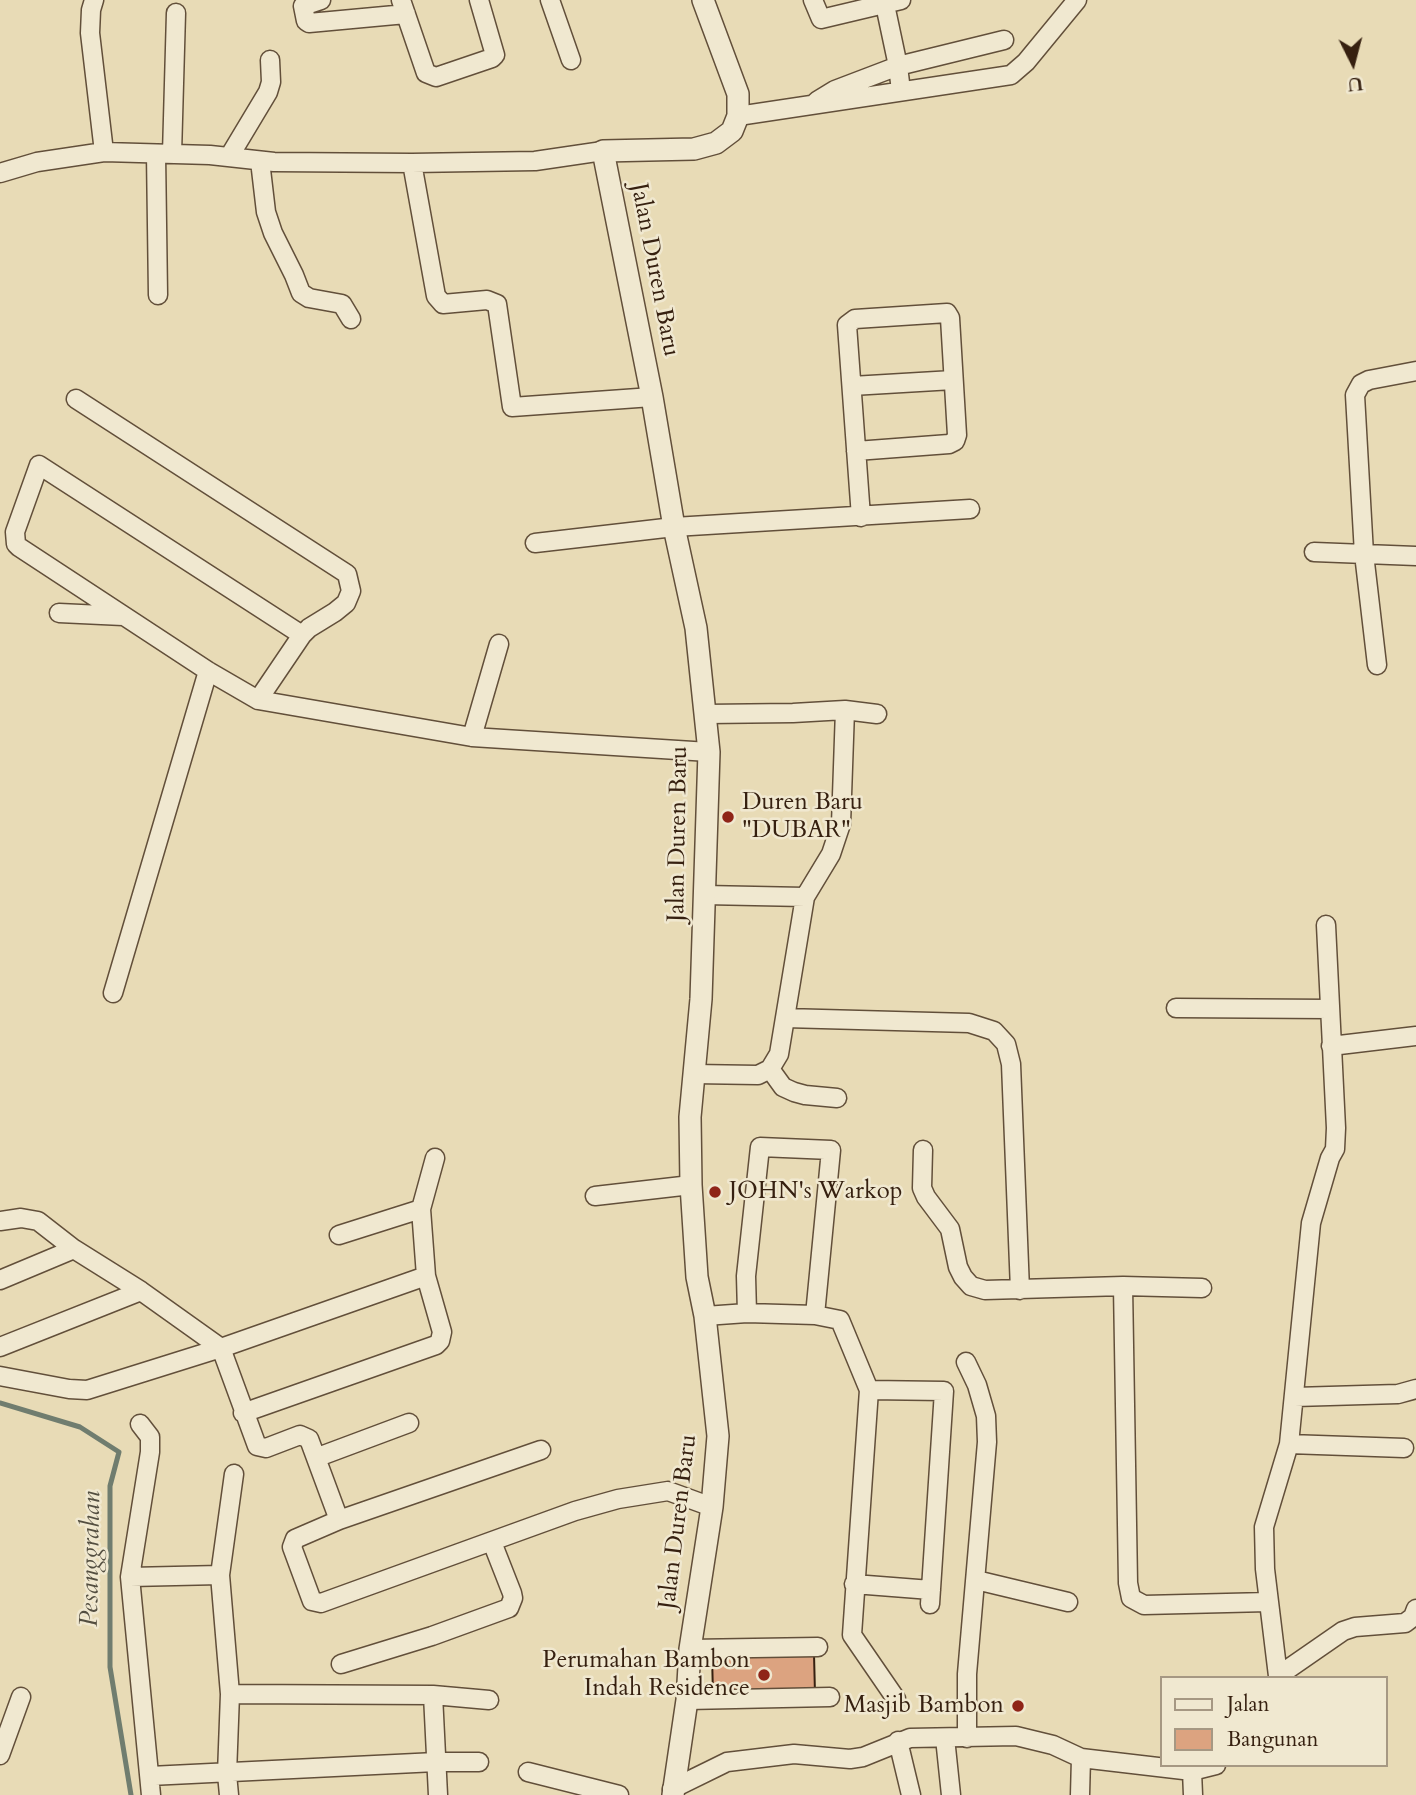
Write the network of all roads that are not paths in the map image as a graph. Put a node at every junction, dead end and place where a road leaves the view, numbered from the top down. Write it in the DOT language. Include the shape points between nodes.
graph roads {
  1 [pos="94,0"];
  2 [pos="321,0"];
  3 [pos="479,0"];
  4 [pos="550,0"];
  5 [pos="703,0"];
  6 [pos="813,0"];
  7 [pos="1059,0"];
  8 [pos="1077,0"];
  9 [pos="890,1"];
  10 [pos="404,7"];
  11 [pos="176,13"];
  12 [pos="1059,22"];
  13 [pos="1004,40"];
  14 [pos="270,60"];
  15 [pos="571,60"];
  16 [pos="898,66"];
  17 [pos="901,91"];
  18 [pos="808,107"];
  19 [pos="738,116"];
  20 [pos="603,151"];
  21 [pos="104,152"];
  22 [pos="164,154"];
  23 [pos="229,157"];
  24 [pos="260,161"];
  25 [pos="412,163"];
  26 [pos="0,173"];
  27 [pos="158,295"];
  28 [pos="351,319"];
  29 [pos="1416,371"];
  30 [pos="953,380"];
  31 [pos="852,386"];
  32 [pos="652,397"];
  33 [pos="76,399"];
  34 [pos="856,451"];
  35 [pos="970,509"];
  36 [pos="860,517"];
  37 [pos="674,527"];
  38 [pos="535,543"];
  39 [pos="1314,552"];
  40 [pos="1364,554"];
  41 [pos="1416,556"];
  42 [pos="60,613"];
  43 [pos="126,616"];
  44 [pos="302,635"];
  45 [pos="499,644"];
  46 [pos="1377,665"];
  47 [pos="208,671"];
  48 [pos="258,700"];
  49 [pos="845,710"];
  50 [pos="706,714"];
  51 [pos="877,714"];
  52 [pos="472,737"];
  53 [pos="709,752"];
  54 [pos="704,895"];
  55 [pos="805,897"];
  56 [pos="1326,925"];
  57 [pos="113,993"];
  58 [pos="1176,1008"];
  59 [pos="1329,1009"];
  60 [pos="785,1018"];
  61 [pos="1416,1036"];
  62 [pos="1331,1046"];
  63 [pos="771,1069"];
  64 [pos="694,1074"];
  65 [pos="837,1098"];
  66 [pos="923,1150"];
  67 [pos="435,1158"];
  68 [pos="691,1185"];
  69 [pos="595,1196"];
  70 [pos="421,1209"];
  71 [pos="0,1222"];
  72 [pos="339,1235"];
  73 [pos="74,1250"];
  74 [pos="426,1276"];
  75 [pos="0,1280"];
  76 [pos="1123,1286"];
  77 [pos="1202,1288"];
  78 [pos="1020,1290"];
  79 [pos="141,1291"];
  80 [pos="747,1313"];
  81 [pos="815,1315"];
  82 [pos="705,1316"];
  83 [pos="0,1347"];
  84 [pos="221,1348"];
  85 [pos="966,1362"];
  86 [pos="0,1376"];
  87 [pos="1416,1389"];
  88 [pos="869,1390"];
  89 [pos="1295,1397"];
  90 [pos="243,1413"];
  91 [pos="409,1423"];
  92 [pos="140,1424"];
  93 [pos="1289,1444"];
  94 [pos="1404,1448"];
  95 [pos="541,1450"];
  96 [pos="317,1457"];
  97 [pos="234,1474"];
  98 [pos="712,1507"];
  99 [pos="339,1520"];
  100 [pos="492,1542"];
  101 [pos="220,1574"];
  102 [pos="130,1577"];
  103 [pos="976,1580"];
  104 [pos="854,1584"];
  105 [pos="1069,1602"];
  106 [pos="1268,1602"];
  107 [pos="1416,1609"];
  108 [pos="818,1647"];
  109 [pos="690,1649"];
  110 [pos="341,1664"];
  111 [pos="1278,1676"];
  112 [pos="1279,1676"];
  113 [pos="230,1694"];
  114 [pos="433,1695"];
  115 [pos="21,1697"];
  116 [pos="830,1697"];
  117 [pos="896,1699"];
  118 [pos="489,1700"];
  119 [pos="687,1700"];
  120 [pos="945,1738"];
  121 [pos="967,1738"];
  122 [pos="898,1741"];
  123 [pos="0,1755"];
  124 [pos="1081,1758"];
  125 [pos="436,1762"];
  126 [pos="480,1762"];
  127 [pos="1208,1767"];
  128 [pos="1192,1771"];
  129 [pos="528,1772"];
  130 [pos="227,1774"];
  131 [pos="150,1776"];
  132 [pos="672,1792"];
  133 [pos="151,1795"];
  134 [pos="229,1795"];
  135 [pos="438,1795"];
  136 [pos="620,1795"];
  137 [pos="911,1795"];
  138 [pos="951,1795"];
  139 [pos="1080,1795"];
  140 [pos="1193,1795"];
  1 -- 21 [label="street" via="90,33"];
  2 -- 10 [label="street" via="303,6 309,23"];
  3 -- 10 [label="street" via="495,54 436,77 426,73"];
  4 -- 15 [label="street"];
  5 -- 19 [label="street" via="738,94"];
  6 -- 9 [label="street" via="821,19"];
  7 -- 12 [label="street"];
  8 -- 12 [label="street"];
  9 -- 16 [label="street"];
  11 -- 22 [label="street"];
  12 -- 17 [label="street" via="1027,62 1010,75"];
  13 -- 16 [label="street"];
  14 -- 23 [label="street" via="268,92"];
  16 -- 17 [label="street"];
  16 -- 18 [label="street" via="835,90"];
  17 -- 18 [label="street"];
  18 -- 19 [label="street"];
  19 -- 20 [label="street, Jalan Duren Baru" via="732,131 716,143 694,149"];
  20 -- 25 [label="street" via="534,161"];
  20 -- 32 [label="street, Jalan Duren Baru"];
  21 -- 22 [label="street"];
  21 -- 26 [label="street"];
  22 -- 23 [label="street"];
  22 -- 27 [label="street"];
  23 -- 24 [label="street"];
  24 -- 25 [label="street"];
  24 -- 28 [label="street" via="266,212 301,293 342,304"];
  25 -- 32 [label="street" via="436,296 443,304 487,300 497,304 512,407"];
  29 -- 40 [label="street" via="1369,380 1357,388"];
  30 -- 31 [label="street"];
  30 -- 31 [label="street" via="950,318 941,312 850,321"];
  30 -- 34 [label="street" via="955,441"];
  31 -- 34 [label="street"];
  32 -- 37 [label="street, Jalan Duren Baru"];
  33 -- 44 [label="street" via="343,569 350,584 346,603"];
  34 -- 36 [label="street"];
  35 -- 36 [label="street"];
  36 -- 37 [label="street"];
  37 -- 38 [label="street"];
  37 -- 50 [label="street, Jalan Duren Baru" via="696,628"];
  39 -- 40 [label="street"];
  40 -- 41 [label="street"];
  40 -- 46 [label="street"];
  42 -- 43 [label="street"];
  43 -- 44 [label="street" via="16,544 15,531 39,465"];
  43 -- 47 [label="street"];
  44 -- 48 [label="street"];
  45 -- 52 [label="street"];
  47 -- 48 [label="street"];
  47 -- 57 [label="street"];
  48 -- 52 [label="street"];
  49 -- 50 [label="street"];
  49 -- 51 [label="street"];
  49 -- 55 [label="street" via="841,824 831,854"];
  50 -- 53 [label="street, Jalan Duren Baru"];
  52 -- 53 [label="street"];
  53 -- 54 [label="street, Jalan Duren Baru"];
  54 -- 55 [label="street"];
  54 -- 64 [label="street, Jalan Duren Baru"];
  55 -- 60 [label="street"];
  56 -- 59 [label="street"];
  58 -- 59 [label="street"];
  59 -- 62 [label="street"];
  60 -- 63 [label="street" via="779,1054"];
  60 -- 78 [label="street" via="969,1023 994,1031 1006,1044"];
  61 -- 62 [label="street"];
  62 -- 89 [label="street" via="1335,1149 1311,1223"];
  63 -- 64 [label="street" via="748,1076"];
  63 -- 65 [label="street" via="783,1087 794,1092"];
  64 -- 68 [label="street, Jalan Duren Baru"];
  66 -- 78 [label="street" via="922,1188 950,1229 962,1277 985,1290"];
  67 -- 70 [label="street"];
  68 -- 69 [label="street"];
  68 -- 82 [label="street, Jalan Duren Baru" via="697,1277"];
  70 -- 72 [label="street"];
  70 -- 74 [label="street"];
  71 -- 73 [label="street" via="38,1221"];
  73 -- 75 [label="street"];
  73 -- 79 [label="street"];
  74 -- 84 [label="street"];
  74 -- 90 [label="street" via="442,1332 436,1345"];
  76 -- 77 [label="street"];
  76 -- 78 [label="street"];
  76 -- 106 [label="street" via="1131,1598 1144,1605"];
  79 -- 83 [label="street"];
  79 -- 84 [label="street"];
  80 -- 81 [label="street"];
  80 -- 81 [label="street" via="746,1276 760,1147 831,1150"];
  80 -- 82 [label="street"];
  81 -- 88 [label="street" via="840,1320"];
  82 -- 98 [label="street, Jalan Duren Baru" via="718,1436"];
  84 -- 86 [label="street" via="87,1390"];
  84 -- 90 [label="street"];
  85 -- 103 [label="street" via="986,1416"];
  87 -- 89 [label="street" via="1398,1394"];
  88 -- 104 [label="street"];
  88 -- 104 [label="street" via="944,1391 931,1597"];
  89 -- 93 [label="street"];
  90 -- 96 [label="street" via="260,1448 300,1435 309,1439"];
  91 -- 96 [label="street"];
  92 -- 102 [label="street" via="150,1437 150,1452"];
  93 -- 94 [label="street"];
  93 -- 106 [label="street" via="1264,1527"];
  95 -- 99 [label="street"];
  96 -- 99 [label="street"];
  97 -- 101 [label="street"];
  98 -- 100 [label="street" via="668,1491 639,1494 575,1511"];
  98 -- 109 [label="street, Jalan Duren Baru"];
  99 -- 100 [label="street" via="292,1542 316,1603"];
  100 -- 110 [label="street" via="512,1593 509,1608"];
  101 -- 102 [label="street"];
  101 -- 113 [label="street"];
  102 -- 131 [label="street"];
  103 -- 105 [label="street"];
  103 -- 121 [label="street" via="967,1674"];
  104 -- 117 [label="street" via="852,1635"];
  106 -- 111 [label="street"];
  107 -- 112 [label="street" via="1405,1623 1343,1631"];
  108 -- 109 [label="street"];
  109 -- 119 [label="street, Jalan Duren Baru"];
  113 -- 114 [label="street"];
  113 -- 130 [label="street"];
  114 -- 118 [label="street"];
  114 -- 125 [label="street"];
  115 -- 123 [label="street"];
  116 -- 119 [label="street"];
  119 -- 132 [label="street, Jalan Duren Baru"];
  120 -- 121 [label="street"];
  120 -- 122 [label="street"];
  120 -- 138 [label="street"];
  121 -- 124 [label="street" via="1036,1739"];
  122 -- 132 [label="street" via="850,1759 794,1754 727,1762"];
  122 -- 137 [label="street"];
  124 -- 128 [label="street"];
  124 -- 139 [label="street"];
  125 -- 126 [label="street"];
  125 -- 130 [label="street"];
  125 -- 135 [label="street"];
  127 -- 128 [label="street"];
  128 -- 140 [label="street"];
  129 -- 136 [label="street"];
  130 -- 131 [label="street"];
  130 -- 134 [label="street"];
  131 -- 133 [label="street"];
}
